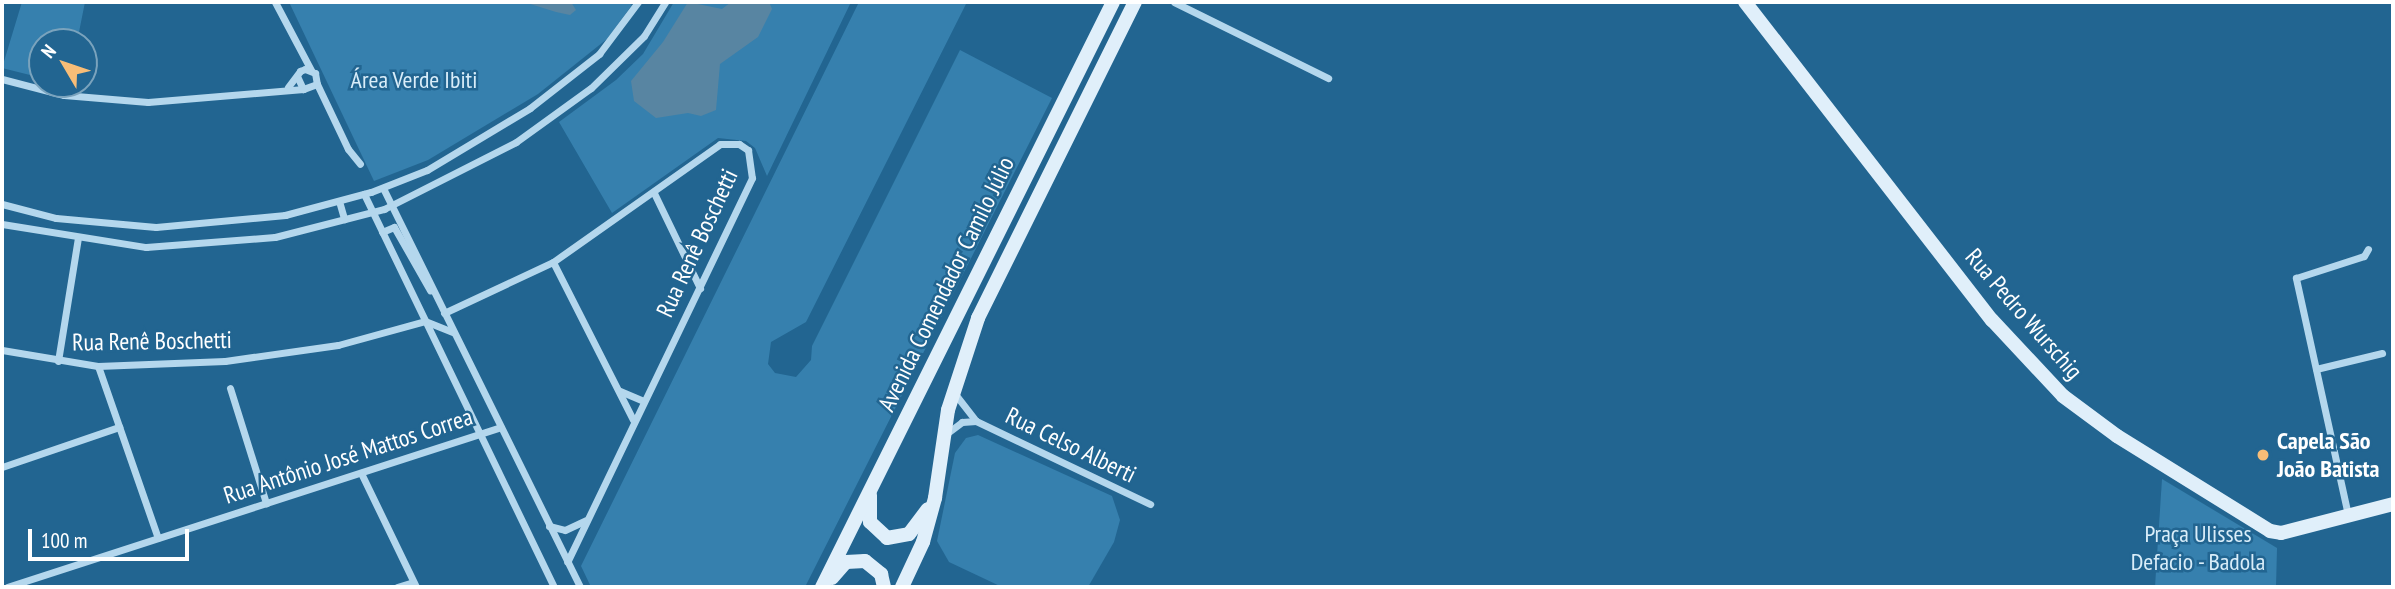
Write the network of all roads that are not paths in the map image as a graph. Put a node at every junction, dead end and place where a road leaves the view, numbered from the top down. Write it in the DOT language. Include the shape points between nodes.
graph roads {
  1 [pos="275,2"];
  2 [pos="638,2"];
  3 [pos="665,2"];
  4 [pos="1113,2"];
  5 [pos="1135,2"];
  6 [pos="1174,2"];
  7 [pos="1745,2"];
  8 [pos="302,58"];
  9 [pos="311,70"];
  10 [pos="298,74"];
  11 [pos="1328,78"];
  12 [pos="2,79"];
  13 [pos="317,84"];
  14 [pos="288,88"];
  15 [pos="306,90"];
  16 [pos="323,100"];
  17 [pos="360,163"];
  18 [pos="411,178"];
  19 [pos="383,188"];
  20 [pos="418,193"];
  21 [pos="654,193"];
  22 [pos="364,194"];
  23 [pos="339,201"];
  24 [pos="2,204"];
  25 [pos="392,206"];
  26 [pos="373,212"];
  27 [pos="344,219"];
  28 [pos="2,224"];
  29 [pos="382,232"];
  30 [pos="78,238"];
  31 [pos="2368,249"];
  32 [pos="553,262"];
  33 [pos="689,264"];
  34 [pos="709,269"];
  35 [pos="700,288"];
  36 [pos="436,295"];
  37 [pos="444,313"];
  38 [pos="425,321"];
  39 [pos="454,334"];
  40 [pos="2,350"];
  41 [pos="2382,353"];
  42 [pos="58,361"];
  43 [pos="98,366"];
  44 [pos="2316,369"];
  45 [pos="230,388"];
  46 [pos="617,389"];
  47 [pos="953,391"];
  48 [pos="643,401"];
  49 [pos="633,420"];
  50 [pos="976,421"];
  51 [pos="501,427"];
  52 [pos="119,428"];
  53 [pos="480,434"];
  54 [pos="944,436"];
  55 [pos="2,467"];
  56 [pos="361,473"];
  57 [pos="870,487"];
  58 [pos="935,498"];
  59 [pos="266,503"];
  60 [pos="1150,504"];
  61 [pos="2393,504"];
  62 [pos="2348,516"];
  63 [pos="586,520"];
  64 [pos="549,526"];
  65 [pos="158,538"];
  66 [pos="567,562"];
  67 [pos="28,584"];
  68 [pos="415,585"];
  69 [pos="7,587"];
  70 [pos="397,587"];
  71 [pos="554,587"];
  72 [pos="580,587"];
  73 [pos="824,587"];
  74 [pos="884,587"];
  75 [pos="902,587"];
  1 -- 8 [label="street"];
  2 -- 18 [label="street" via="599,54 530,108"];
  3 -- 20 [label="street" via="644,36 591,88 516,142"];
  4 -- 57 [label="main road, Avenida Comendador Camilo Júlio"];
  5 -- 47 [label="main road, Avenida Comendador Camilo Júlio" via="978,318"];
  6 -- 11 [label="street"];
  7 -- 62 [label="main road, Rua Pedro Wurschig" via="1992,320 2063,396 2117,436 2270,531 2281,533"];
  8 -- 9 [label="street"];
  8 -- 10 [label="street"];
  9 -- 10 [label="street"];
  9 -- 13 [label="street"];
  10 -- 14 [label="street"];
  10 -- 15 [label="street"];
  12 -- 14 [label="street" via="64,94 148,102"];
  13 -- 15 [label="street"];
  13 -- 16 [label="street"];
  14 -- 15 [label="street"];
  15 -- 16 [label="street"];
  16 -- 17 [label="street"];
  18 -- 19 [label="street"];
  18 -- 20 [label="street"];
  19 -- 22 [label="street"];
  19 -- 25 [label="street"];
  20 -- 25 [label="street"];
  21 -- 32 [label="street, Rua Renê Boschetti"];
  21 -- 33 [label="street"];
  21 -- 34 [label="street, Rua Renê Boschetti" via="720,144 739,144 748,150 752,178"];
  22 -- 23 [label="street"];
  22 -- 26 [label="street"];
  23 -- 24 [label="street" via="285,215 156,227 56,218"];
  23 -- 27 [label="street"];
  25 -- 26 [label="street"];
  25 -- 36 [label="street"];
  26 -- 27 [label="street"];
  26 -- 29 [label="street"];
  27 -- 30 [label="street" via="275,237 159,246"];
  28 -- 30 [label="street"];
  29 -- 36 [label="street" via="394,227 421,280"];
  29 -- 38 [label="street"];
  30 -- 42 [label="street"];
  31 -- 44 [label="street" via="2364,256 2296,278"];
  32 -- 37 [label="street, Rua Renê Boschetti"];
  32 -- 46 [label="street"];
  33 -- 34 [label="street" via="701,271"];
  33 -- 35 [label="street"];
  34 -- 35 [label="street, Rua Renê Boschetti"];
  35 -- 48 [label="street, Rua Renê Boschetti"];
  36 -- 37 [label="street"];
  37 -- 39 [label="street"];
  38 -- 39 [label="street"];
  38 -- 43 [label="street, Rua Renê Boschetti" via="338,345 225,361"];
  38 -- 53 [label="street"];
  39 -- 51 [label="street"];
  40 -- 42 [label="street, Rua Renê Boschetti"];
  41 -- 44 [label="street"];
  42 -- 43 [label="street, Rua Renê Boschetti"];
  43 -- 52 [label="street"];
  44 -- 62 [label="street"];
  45 -- 59 [label="street"];
  46 -- 48 [label="street"];
  46 -- 49 [label="street"];
  47 -- 50 [label="street, Rua Celso Alberti"];
  47 -- 54 [label="main road, Avenida Comendador Camilo Júlio"];
  48 -- 49 [label="street, Rua Renê Boschetti"];
  49 -- 63 [label="street, Rua Renê Boschetti"];
  50 -- 54 [label="street, Rua Celso Alberti" via="962,422"];
  50 -- 60 [label="street, Rua Celso Alberti"];
  51 -- 53 [label="street, Rua Antônio José Mattos Correa"];
  51 -- 64 [label="street"];
  52 -- 55 [label="street"];
  52 -- 65 [label="street"];
  53 -- 56 [label="street, Rua Antônio José Mattos Correa"];
  53 -- 71 [label="street"];
  54 -- 58 [label="main road, Avenida Comendador Camilo Júlio"];
  56 -- 59 [label="street, Rua Antônio José Mattos Correa"];
  56 -- 68 [label="street"];
  57 -- 58 [label="main road" via="870,522 887,538 909,534"];
  57 -- 73 [label="main road, Avenida Comendador Camilo Júlio"];
  58 -- 75 [label="main road, Avenida Comendador Camilo Júlio" via="923,542"];
  59 -- 65 [label="street, Rua Antônio José Mattos Correa"];
  61 -- 62 [label="main road, Rua Pedro Wurschig"];
  63 -- 64 [label="street" via="565,530"];
  63 -- 66 [label="street, Rua Renê Boschetti"];
  64 -- 66 [label="street"];
  65 -- 67 [label="street, Rua Antônio José Mattos Correa"];
  66 -- 72 [label="street"];
  67 -- 69 [label="street, Rua Antônio José Mattos Correa"];
  68 -- 70 [label="street"];
  73 -- 74 [label="main road" via="837,570 857,561 873,565"];
}
